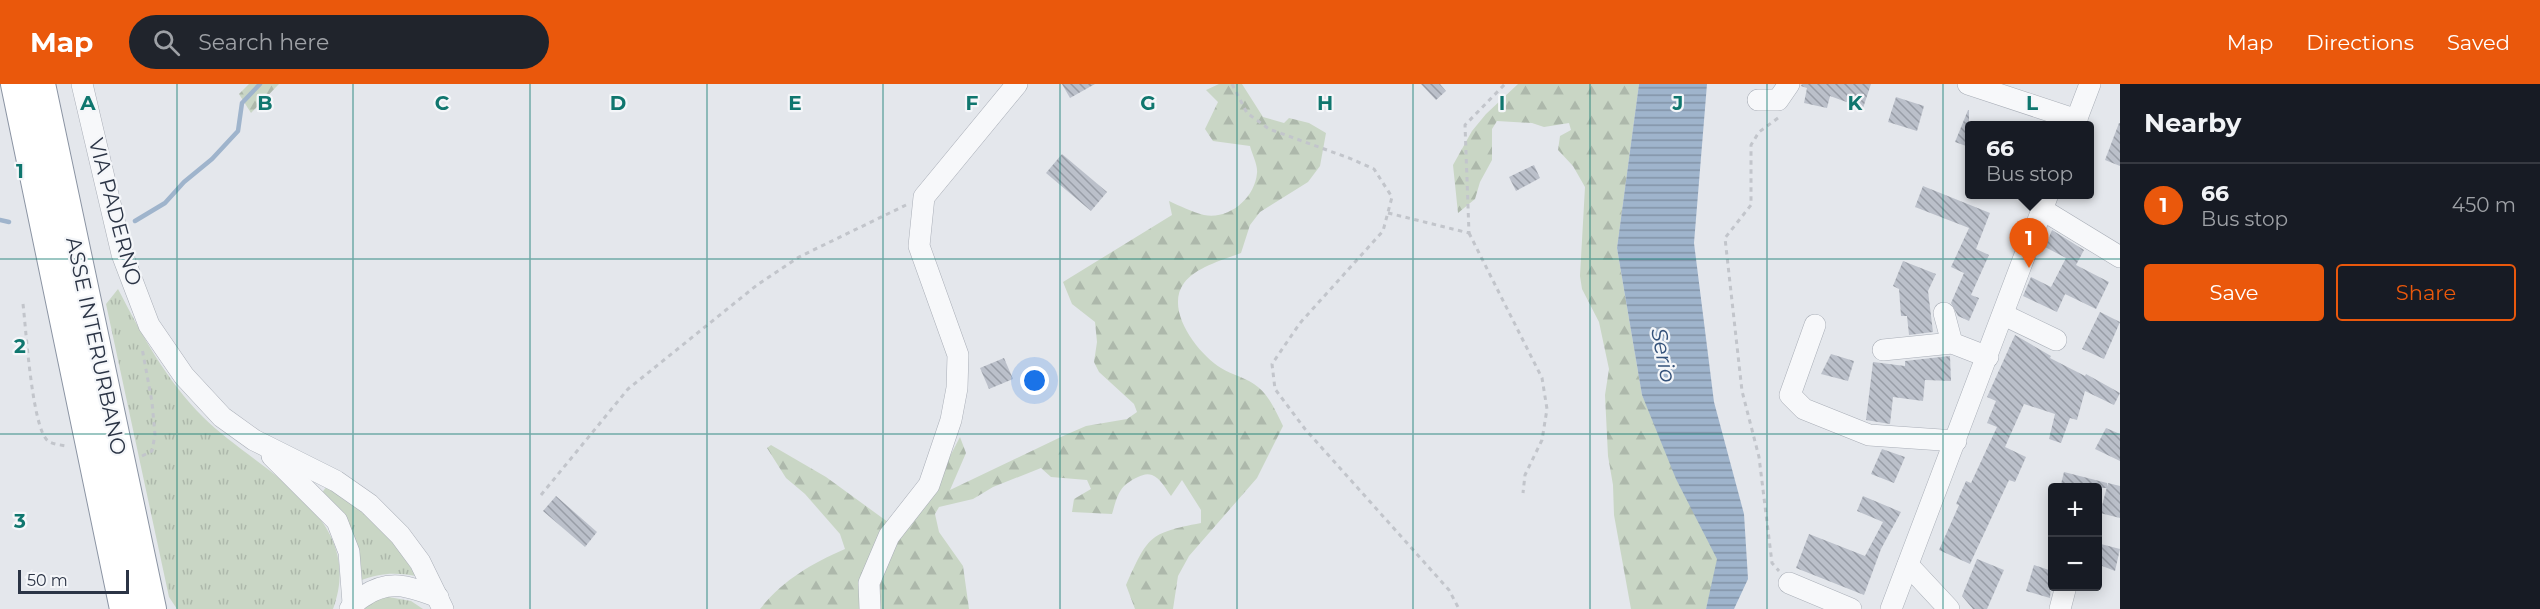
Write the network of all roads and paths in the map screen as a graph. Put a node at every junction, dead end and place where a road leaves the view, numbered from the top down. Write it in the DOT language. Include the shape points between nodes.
graph roads {
  1 [pos="16,84"];
  2 [pos="40,84"];
  3 [pos="82,84"];
  4 [pos="1017,84"];
  5 [pos="1232,84"];
  6 [pos="1505,84"];
  7 [pos="1968,84"];
  8 [pos="2090,84"];
  9 [pos="1775,95"];
  10 [pos="2070,121"];
  11 [pos="2076,121"];
  12 [pos="924,197"];
  13 [pos="2046,202"];
  14 [pos="1388,213"];
  15 [pos="1469,233"];
  16 [pos="2120,256"];
  17 [pos="52,257"];
  18 [pos="23,304"];
  19 [pos="1944,313"];
  20 [pos="2004,315"];
  21 [pos="147,321"];
  22 [pos="1815,325"];
  23 [pos="2056,340"];
  24 [pos="1952,343"];
  25 [pos="1883,350"];
  26 [pos="1988,357"];
  27 [pos="111,417"];
  28 [pos="254,440"];
  29 [pos="1956,441"];
  30 [pos="66,446"];
  31 [pos="140,457"];
  32 [pos="1523,493"];
  33 [pos="540,495"];
  34 [pos="1772,563"];
  35 [pos="1908,565"];
  36 [pos="1789,583"];
  37 [pos="2065,591"];
  38 [pos="440,603"];
  39 [pos="352,606"];
  40 [pos="110,609"];
  41 [pos="125,609"];
  42 [pos="151,609"];
  43 [pos="172,609"];
  44 [pos="870,609"];
  45 [pos="1459,609"];
  46 [pos="1851,609"];
  47 [pos="1891,609"];
  48 [pos="1949,609"];
  49 [pos="2060,609"];
  1 -- 17 [label="highway, ASSE INTERURBANO"];
  2 -- 27 [label="highway, ASSE INTERURBANO"];
  3 -- 21 [label="street, VIA PADERNO" via="122,254"];
  4 -- 12 [label="street"];
  5 -- 14 [label="path" via="1246,113 1269,129 1374,169 1392,197"];
  6 -- 15 [label="path" via="1466,125"];
  7 -- 10 [label="street"];
  8 -- 11 [label="street"];
  9 -- 34 [label="path" via="1780,117 1759,132 1751,144 1750,205 1725,238 1742,391 1759,457"];
  12 -- 33 [label="path" via="799,257 757,285 628,389"];
  12 -- 44 [label="street" via="919,246 958,355 957,388 951,420 929,484 889,536 868,583"];
  13 -- 16 [label="street"];
  13 -- 20 [label="street"];
  14 -- 15 [label="path"];
  14 -- 45 [label="path" via="1383,231 1300,323 1272,364 1275,389 1305,429 1449,590"];
  15 -- 32 [label="path" via="1542,378 1547,409 1542,440 1525,475"];
  17 -- 40 [label="highway" via="59,342"];
  17 -- 41 [label="highway, ASSE INTERURBANO"];
  18 -- 30 [label="path" via="41,432 48,441"];
  19 -- 24 [label="street"];
  20 -- 23 [label="street"];
  20 -- 26 [label="street"];
  21 -- 28 [label="street, VIA PADERNO" via="184,376 222,417"];
  21 -- 31 [label="path" via="142,328 142,345 155,435 152,451"];
  22 -- 29 [label="street" via="1790,395 1804,409 1869,435"];
  24 -- 25 [label="street"];
  24 -- 26 [label="street"];
  26 -- 29 [label="street"];
  27 -- 42 [label="highway, ASSE INTERURBANO"];
  27 -- 43 [label="highway" via="126,431 162,592"];
  28 -- 38 [label="street, VIA PADERNO" via="336,481 369,504 420,562"];
  28 -- 39 [label="street, VIA PADERNO" via="336,521 349,552"];
  29 -- 35 [label="street"];
  35 -- 47 [label="street"];
  35 -- 48 [label="street"];
  36 -- 46 [label="street"];
  37 -- 49 [label="street"];
  38 -- 39 [label="street, VIA PADERNO" via="393,584 377,588"];
}
